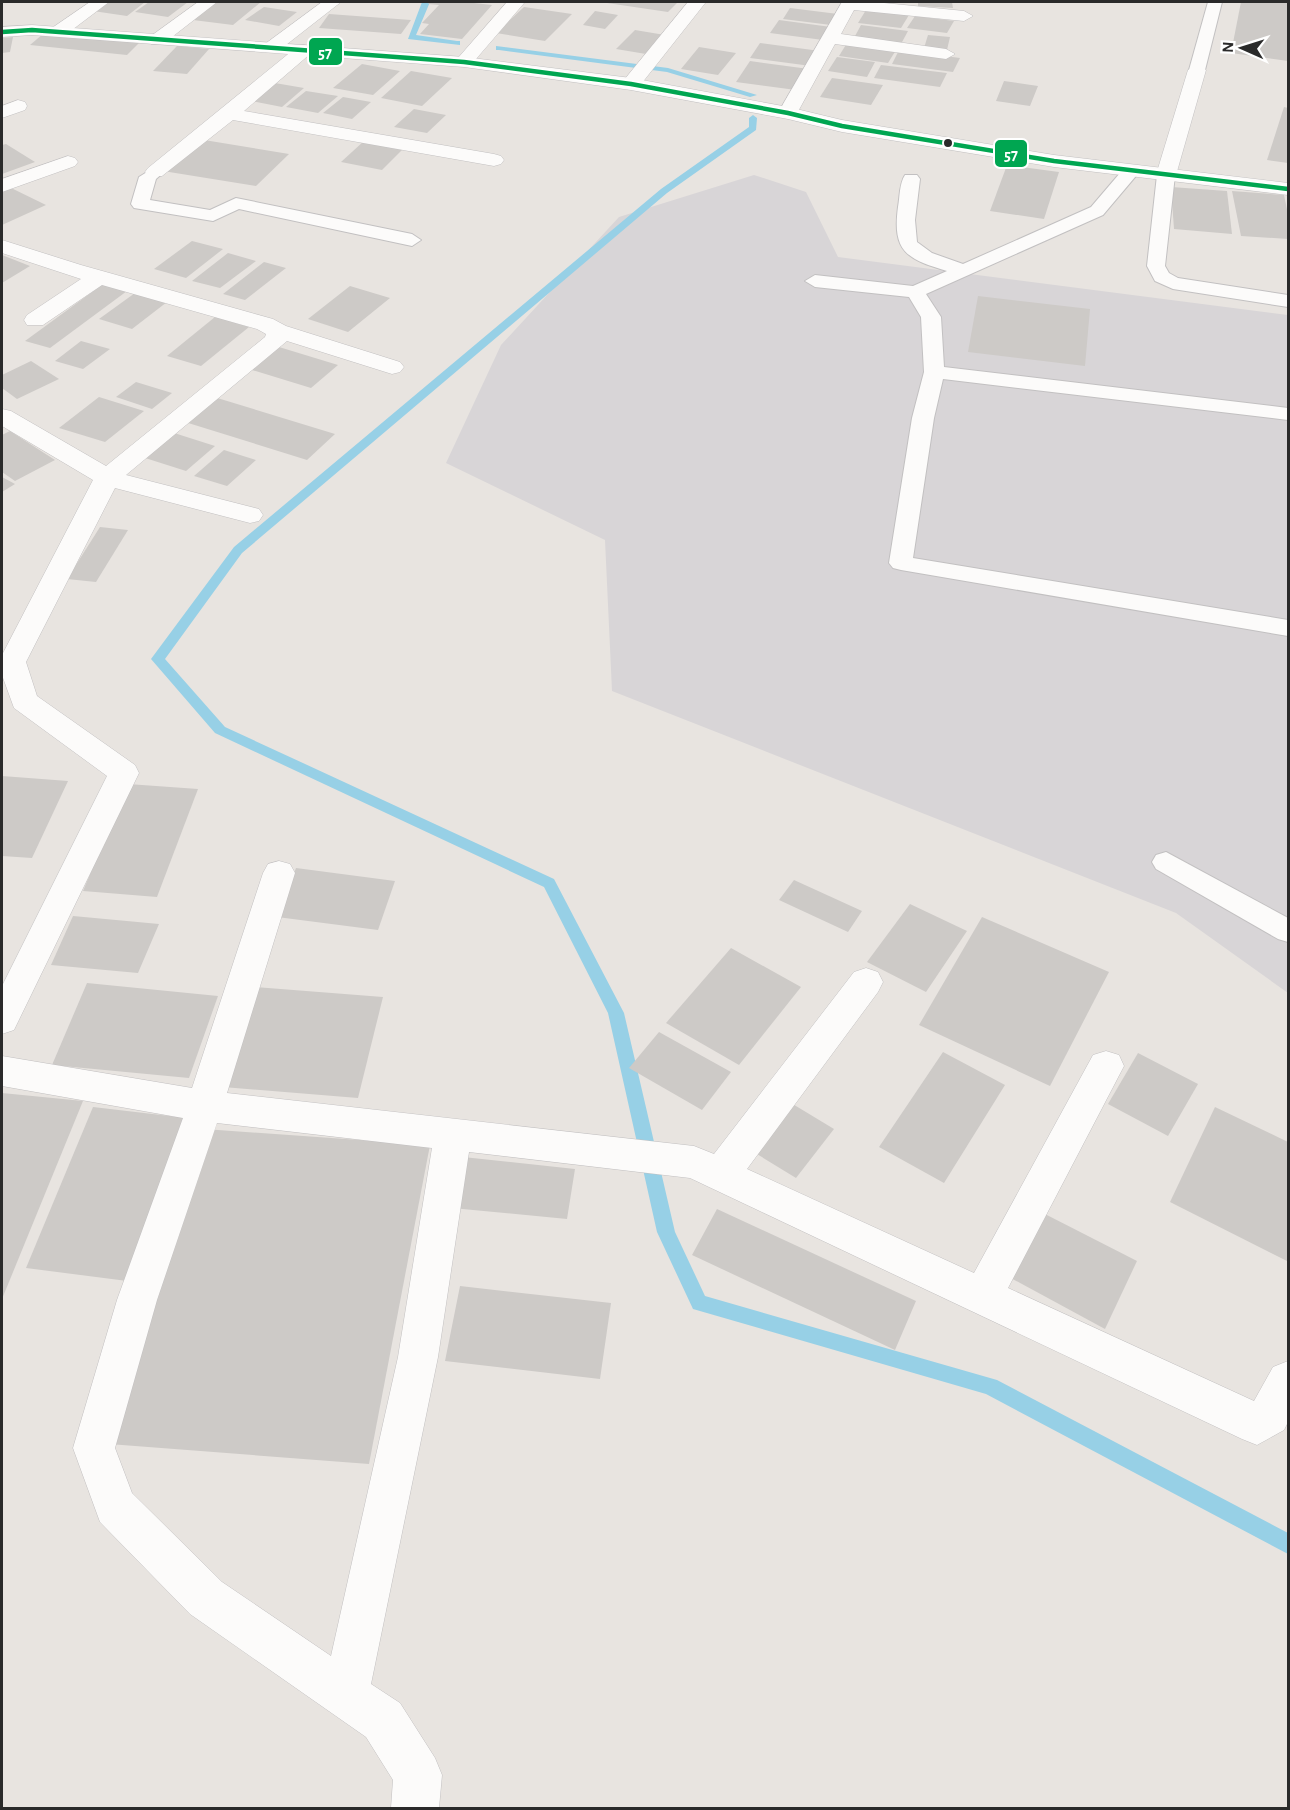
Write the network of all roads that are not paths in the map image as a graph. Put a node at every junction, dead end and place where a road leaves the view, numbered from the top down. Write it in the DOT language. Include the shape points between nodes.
graph roads {
  1 [pos="208,2"];
  2 [pos="332,2"];
  3 [pos="516,2"];
  4 [pos="697,2"];
  5 [pos="1215,2"];
  6 [pos="850,3"];
  7 [pos="72,4"];
  8 [pos="96,5"];
  9 [pos="964,16"];
  10 [pos="58,32"];
  11 [pos="2,33"];
  12 [pos="830,38"];
  13 [pos="157,40"];
  14 [pos="271,48"];
  15 [pos="303,50"];
  16 [pos="946,54"];
  17 [pos="464,62"];
  18 [pos="1197,70"];
  19 [pos="641,72"];
  20 [pos="788,113"];
  21 [pos="229,114"];
  22 [pos="494,160"];
  23 [pos="68,162"];
  24 [pos="1132,170"];
  25 [pos="155,172"];
  26 [pos="1166,174"];
  27 [pos="911,179"];
  28 [pos="2,186"];
  29 [pos="1288,189"];
  30 [pos="412,240"];
  31 [pos="2,246"];
  32 [pos="965,270"];
  33 [pos="99,277"];
  34 [pos="816,281"];
  35 [pos="915,292"];
  36 [pos="1288,301"];
  37 [pos="35,320"];
  38 [pos="278,331"];
  39 [pos="392,367"];
  40 [pos="934,372"];
  41 [pos="1288,414"];
  42 [pos="6,423"];
  43 [pos="107,478"];
  44 [pos="250,515"];
  45 [pos="1288,628"];
  46 [pos="1166,862"];
  47 [pos="279,873"];
  48 [pos="1288,932"];
  49 [pos="866,982"];
  50 [pos="2,1020"];
  51 [pos="1106,1066"];
  52 [pos="2,1071"];
  53 [pos="205,1106"];
  54 [pos="453,1136"];
  55 [pos="707,1168"];
  56 [pos="982,1297"];
  57 [pos="1288,1381"];
  58 [pos="346,1694"];
  59 [pos="415,1809"];
  1 -- 13 [label="street"];
  2 -- 14 [label="street"];
  3 -- 17 [label="street"];
  4 -- 19 [label="street"];
  5 -- 18 [label="lane"];
  6 -- 9 [label="street"];
  6 -- 12 [label="street"];
  7 -- 8 [label="street"];
  8 -- 10 [label="street"];
  10 -- 11 [label="street"];
  10 -- 13 [label="street"];
  12 -- 16 [label="street"];
  12 -- 20 [label="street"];
  13 -- 14 [label="street"];
  14 -- 15 [label="street"];
  15 -- 17 [label="street"];
  15 -- 21 [label="street"];
  17 -- 19 [label="street"];
  18 -- 26 [label="street"];
  19 -- 20 [label="street"];
  20 -- 24 [label="street" via="842,126"];
  21 -- 22 [label="street"];
  21 -- 25 [label="street"];
  23 -- 28 [label="street"];
  24 -- 26 [label="street"];
  24 -- 32 [label="lane" via="1097,211"];
  25 -- 30 [label="lane" via="148,177 140,204 213,216 236,203"];
  26 -- 29 [label="street"];
  26 -- 36 [label="lane" via="1156,266 1162,277"];
  27 -- 32 [label="lane" via="904,238 909,248"];
  31 -- 33 [label="street"];
  32 -- 35 [label="lane"];
  33 -- 37 [label="street"];
  33 -- 38 [label="street"];
  34 -- 35 [label="lane"];
  35 -- 40 [label="lane" via="931,317"];
  38 -- 39 [label="street"];
  38 -- 43 [label="street" via="276,340"];
  40 -- 41 [label="lane"];
  40 -- 45 [label="lane" via="923,418 901,563"];
  42 -- 43 [label="street"];
  43 -- 44 [label="street"];
  43 -- 50 [label="street" via="12,662 24,700 124,772"];
  46 -- 48 [label="lane"];
  47 -- 53 [label="street"];
  49 -- 55 [label="street"];
  51 -- 56 [label="street"];
  52 -- 53 [label="street"];
  53 -- 54 [label="street"];
  53 -- 58 [label="street" via="136,1300 94,1448 115,1507 206,1598"];
  54 -- 55 [label="street"];
  54 -- 58 [label="street" via="418,1357"];
  55 -- 56 [label="street"];
  56 -- 57 [label="street" via="1257,1424 1269,1416"];
  58 -- 59 [label="street" via="383,1720 418,1775"];
}
